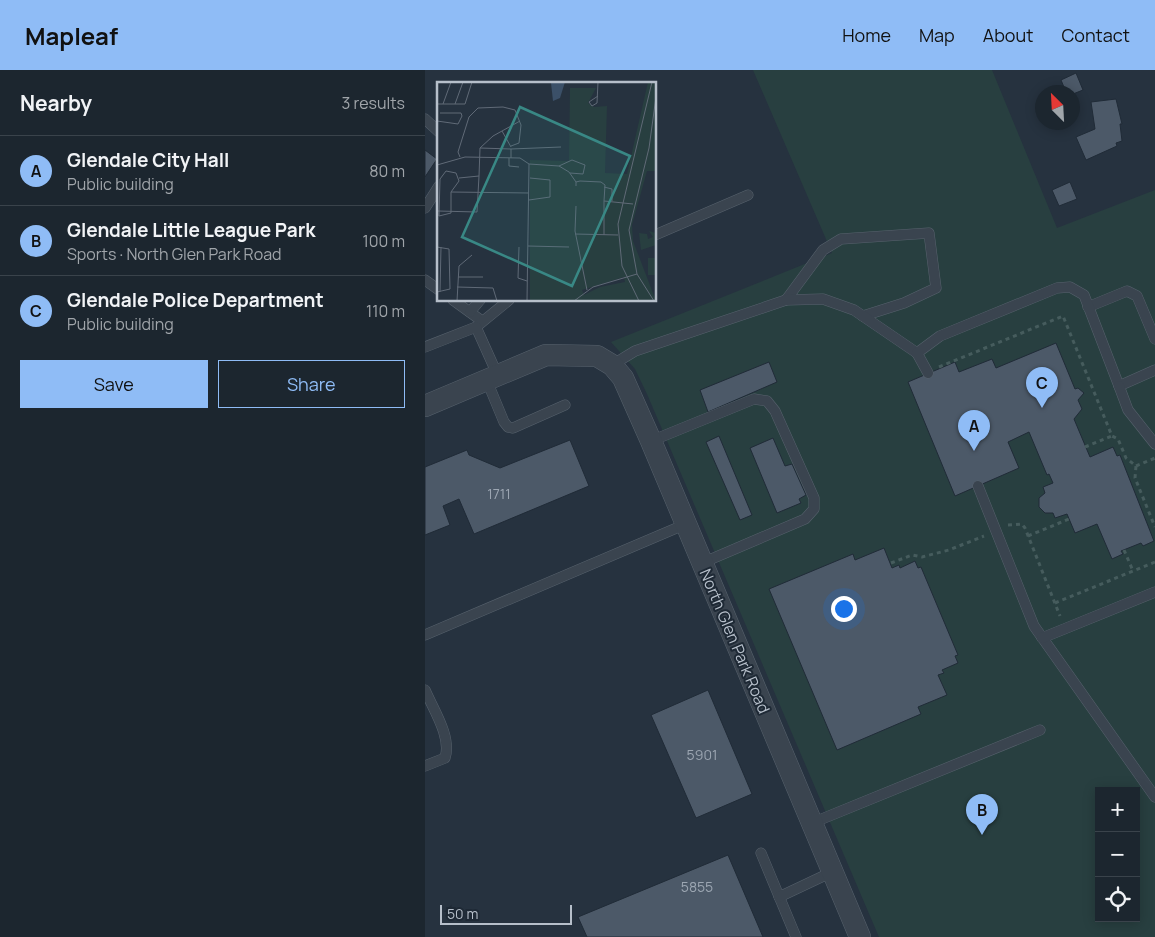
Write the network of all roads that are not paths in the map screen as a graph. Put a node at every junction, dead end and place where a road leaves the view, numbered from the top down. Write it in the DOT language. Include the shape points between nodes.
graph roads {
  1 [pos="425,119"];
  2 [pos="437,130"];
  3 [pos="437,189"];
  4 [pos="748,195"];
  5 [pos="425,208"];
  6 [pos="656,235"];
  7 [pos="425,280"];
  8 [pos="437,289"];
  9 [pos="786,300"];
  10 [pos="454,301"];
  11 [pos="479,301"];
  12 [pos="508,301"];
  13 [pos="1089,307"];
  14 [pos="470,312"];
  15 [pos="863,316"];
  16 [pos="479,324"];
  17 [pos="1155,340"];
  18 [pos="425,347"];
  19 [pos="917,353"];
  20 [pos="604,360"];
  21 [pos="1155,370"];
  22 [pos="927,372"];
  23 [pos="493,378"];
  24 [pos="1119,386"];
  25 [pos="565,405"];
  26 [pos="425,406"];
  27 [pos="651,440"];
  28 [pos="1155,444"];
  29 [pos="978,486"];
  30 [pos="686,524"];
  31 [pos="702,563"];
  32 [pos="1155,592"];
  33 [pos="425,635"];
  34 [pos="1042,638"];
  35 [pos="425,690"];
  36 [pos="1040,730"];
  37 [pos="425,766"];
  38 [pos="1155,797"];
  39 [pos="812,824"];
  40 [pos="761,853"];
  41 [pos="832,872"];
  42 [pos="779,897"];
  43 [pos="796,937"];
  44 [pos="860,937"];
  1 -- 2 [label="lane"];
  3 -- 5 [label="lane"];
  4 -- 6 [label="lane"];
  7 -- 8 [label="lane"];
  9 -- 15 [label="lane" via="823,300"];
  9 -- 15 [label="lane" via="823,250 841,239 929,233 936,288 904,303"];
  9 -- 20 [label="lane"];
  10 -- 14 [label="lane"];
  11 -- 14 [label="lane"];
  12 -- 16 [label="lane"];
  13 -- 17 [label="lane" via="1127,291 1137,296"];
  13 -- 19 [label="lane" via="1084,294 1070,287 1057,288 940,336"];
  13 -- 24 [label="lane"];
  14 -- 16 [label="lane"];
  15 -- 19 [label="lane"];
  16 -- 18 [label="lane"];
  16 -- 23 [label="lane"];
  19 -- 22 [label="lane"];
  20 -- 23 [label="street" via="546,355"];
  20 -- 27 [label="street, North Glen Park Road" via="623,378"];
  21 -- 24 [label="lane"];
  23 -- 25 [label="lane" via="508,427 513,428"];
  23 -- 26 [label="street"];
  24 -- 28 [label="lane" via="1128,410"];
  27 -- 30 [label="street, North Glen Park Road"];
  27 -- 31 [label="lane" via="754,399 767,401 775,411 814,498 814,509 805,519"];
  29 -- 34 [label="lane" via="1034,626"];
  30 -- 31 [label="street, North Glen Park Road"];
  30 -- 33 [label="lane"];
  31 -- 39 [label="street, North Glen Park Road"];
  32 -- 34 [label="lane"];
  34 -- 38 [label="lane"];
  35 -- 37 [label="lane" via="448,749 445,758"];
  36 -- 39 [label="lane"];
  39 -- 41 [label="street, North Glen Park Road"];
  40 -- 42 [label="lane"];
  41 -- 42 [label="lane"];
  41 -- 44 [label="street, North Glen Park Road"];
  42 -- 43 [label="lane"];
}
